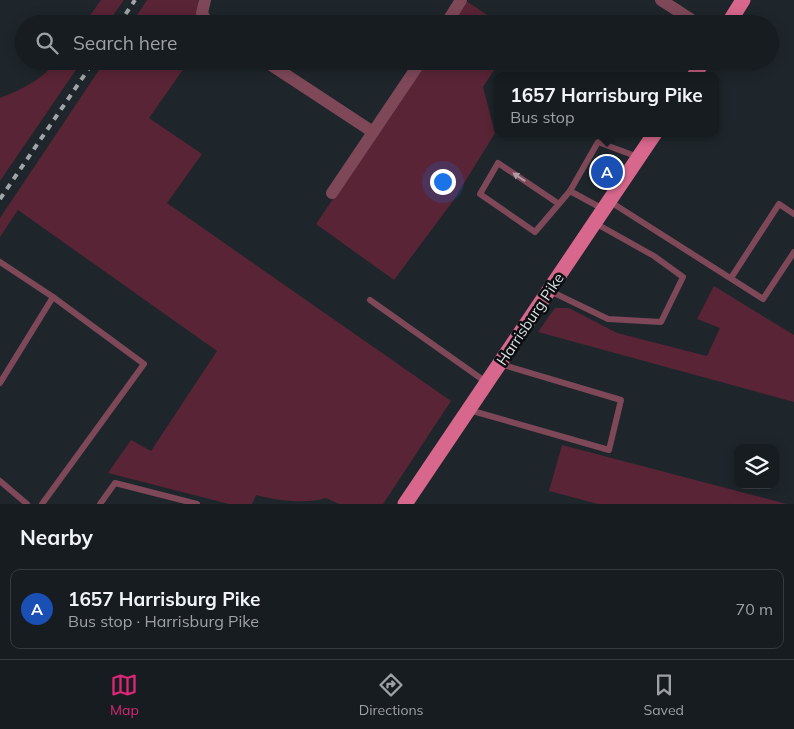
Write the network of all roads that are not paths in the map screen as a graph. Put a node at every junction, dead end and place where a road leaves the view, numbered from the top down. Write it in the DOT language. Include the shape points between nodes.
graph roads {
  1 [pos="205,0"];
  2 [pos="460,0"];
  3 [pos="661,0"];
  4 [pos="743,0"];
  5 [pos="205,15"];
  6 [pos="451,15"];
  7 [pos="684,15"];
  8 [pos="734,15"];
  9 [pos="279,70"];
  10 [pos="416,70"];
  11 [pos="373,132"];
  12 [pos="652,137"];
  13 [pos="639,158"];
  14 [pos="570,191"];
  15 [pos="332,193"];
  16 [pos="560,204"];
  17 [pos="607,205"];
  18 [pos="794,214"];
  19 [pos="594,223"];
  20 [pos="794,252"];
  21 [pos="0,262"];
  22 [pos="731,278"];
  23 [pos="549,290"];
  24 [pos="53,297"];
  25 [pos="370,300"];
  26 [pos="500,364"];
  27 [pos="0,382"];
  28 [pos="487,383"];
  29 [pos="469,410"];
  30 [pos="0,481"];
  31 [pos="27,504"];
  32 [pos="42,504"];
  33 [pos="100,504"];
  34 [pos="197,504"];
  35 [pos="406,504"];
  1 -- 5 [label="street"];
  2 -- 6 [label="street"];
  3 -- 7 [label="street"];
  4 -- 8 [label="main road"];
  9 -- 11 [label="street"];
  10 -- 11 [label="street"];
  11 -- 15 [label="street"];
  12 -- 13 [label="main road, Harrisburg Pike"];
  13 -- 14 [label="lane" via="598,142"];
  13 -- 17 [label="main road, Harrisburg Pike"];
  14 -- 16 [label="lane"];
  14 -- 17 [label="lane"];
  16 -- 16 [label="lane, one-way" via="498,163 480,194 535,232"];
  17 -- 19 [label="main road, Harrisburg Pike"];
  17 -- 22 [label="lane"];
  18 -- 22 [label="lane" via="779,204"];
  19 -- 23 [label="main road, Harrisburg Pike"];
  19 -- 23 [label="lane" via="654,256 683,277 661,322 608,319"];
  20 -- 22 [label="lane" via="763,299"];
  21 -- 24 [label="lane"];
  23 -- 26 [label="main road, Harrisburg Pike"];
  24 -- 27 [label="lane"];
  24 -- 32 [label="lane" via="144,364"];
  25 -- 28 [label="lane"];
  26 -- 28 [label="main road, Harrisburg Pike"];
  26 -- 29 [label="lane" via="620,400 608,450"];
  28 -- 29 [label="main road, Harrisburg Pike"];
  29 -- 35 [label="main road, Harrisburg Pike"];
  30 -- 31 [label="lane"];
  33 -- 34 [label="lane" via="115,484"];
}
